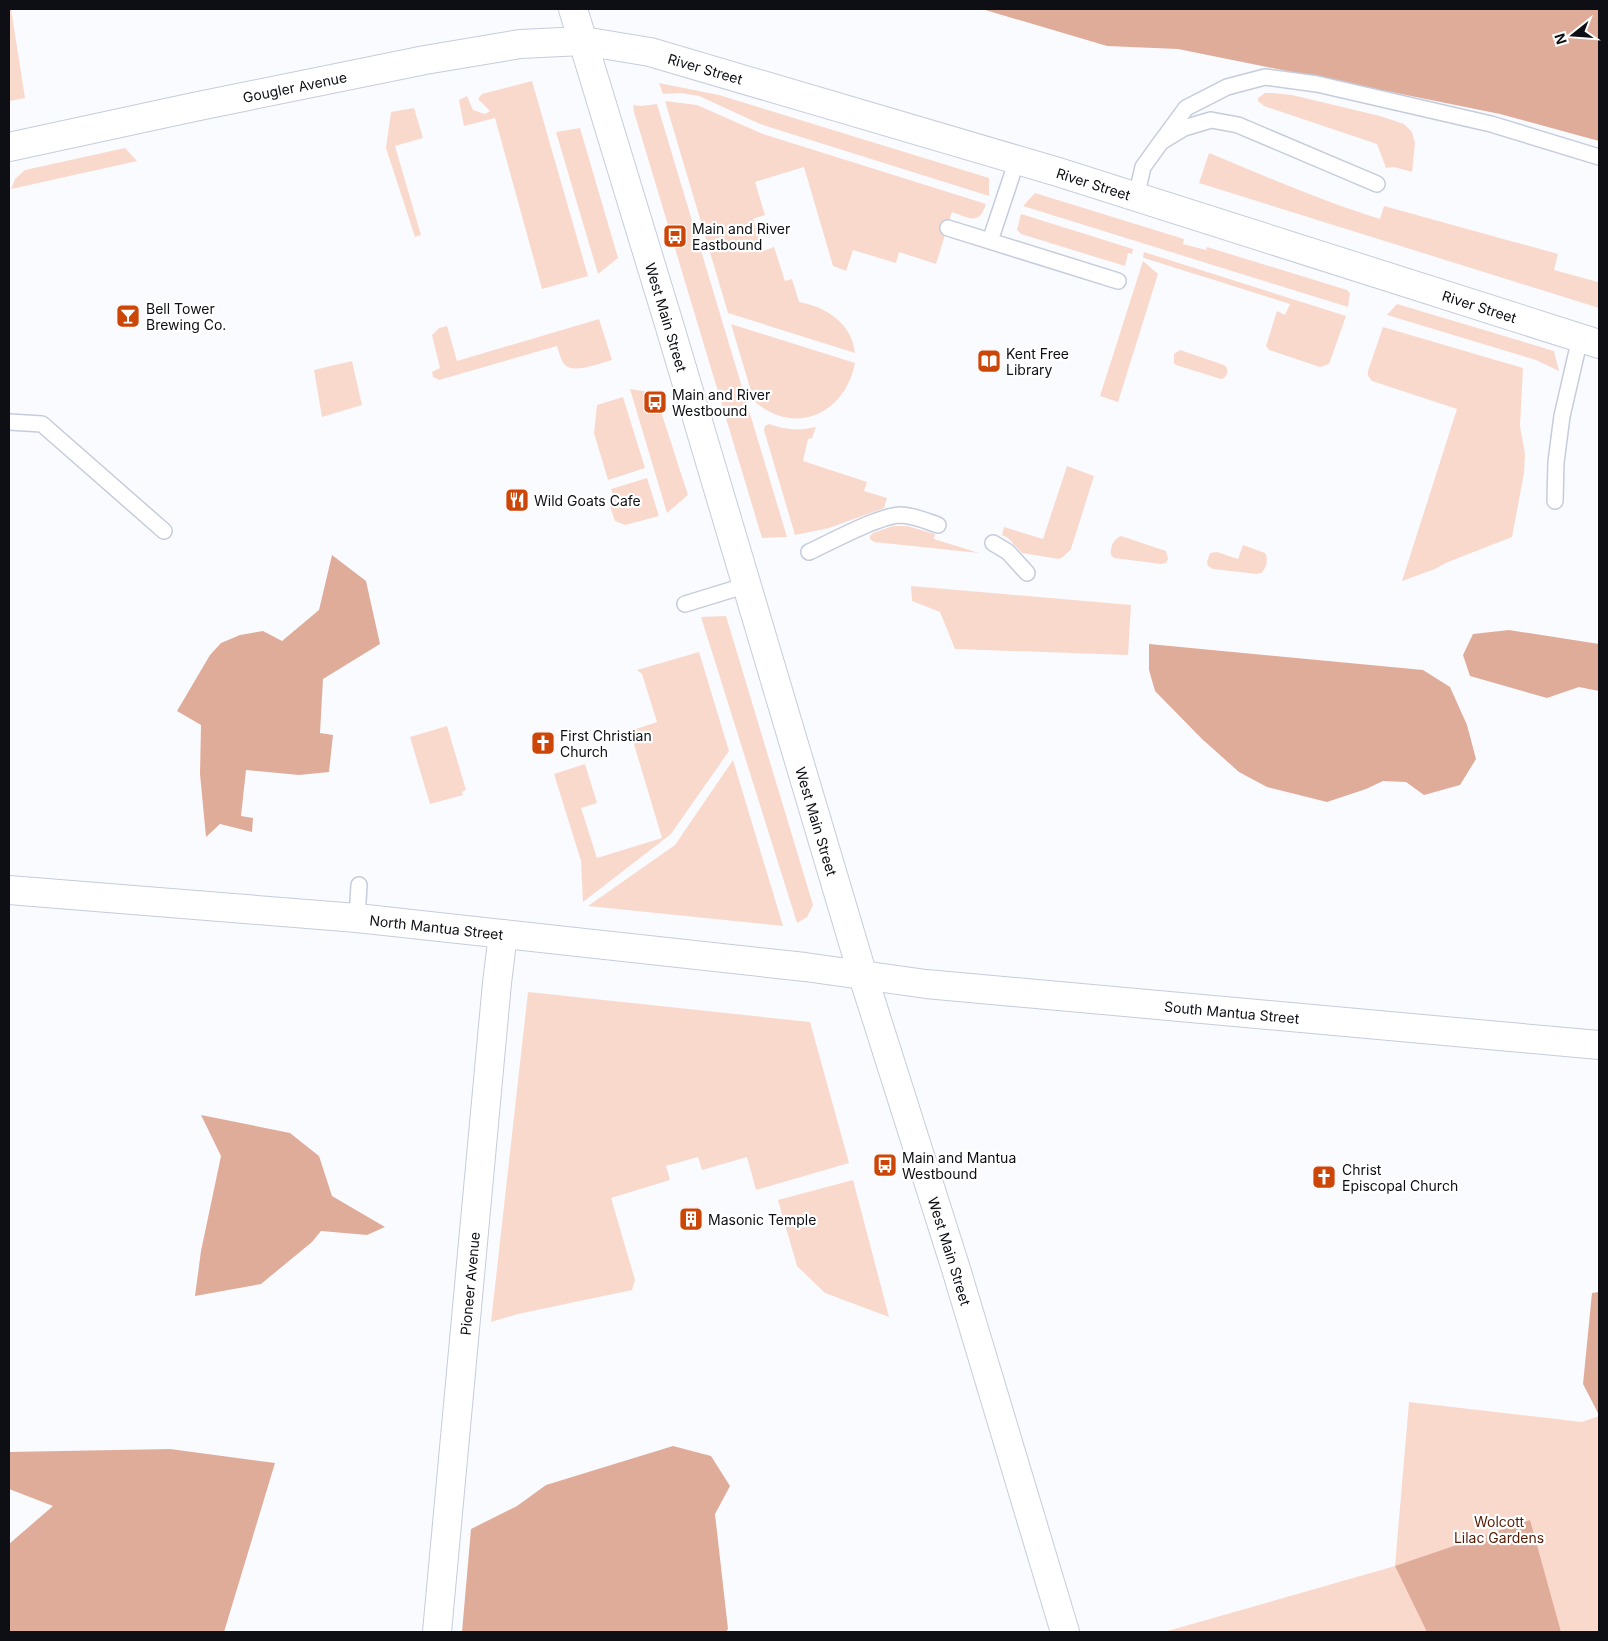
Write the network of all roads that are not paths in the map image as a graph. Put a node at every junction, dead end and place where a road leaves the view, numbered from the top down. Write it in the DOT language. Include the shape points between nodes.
graph roads {
  1 [pos="573,9"];
  2 [pos="583,41"];
  3 [pos="1161,142"];
  4 [pos="9,148"];
  5 [pos="1599,156"];
  6 [pos="1017,160"];
  7 [pos="1377,184"];
  8 [pos="1136,197"];
  9 [pos="948,228"];
  10 [pos="990,241"];
  11 [pos="1118,281"];
  12 [pos="1590,341"];
  13 [pos="9,422"];
  14 [pos="1555,501"];
  15 [pos="938,525"];
  16 [pos="164,531"];
  17 [pos="993,542"];
  18 [pos="809,552"];
  19 [pos="1027,573"];
  20 [pos="748,585"];
  21 [pos="685,604"];
  22 [pos="358,885"];
  23 [pos="9,890"];
  24 [pos="356,918"];
  25 [pos="503,934"];
  26 [pos="863,976"];
  27 [pos="1599,1045"];
  28 [pos="437,1632"];
  29 [pos="1065,1632"];
  1 -- 2 [label="main road, West Main Street"];
  2 -- 4 [label="main road, Gougler Avenue" via="520,44 425,60"];
  2 -- 6 [label="main road, River Street" via="650,52"];
  2 -- 20 [label="main road, West Main Street"];
  3 -- 5 [label="lane" via="1186,108 1226,87 1265,77 1317,84 1491,124"];
  3 -- 7 [label="lane" via="1184,128 1211,120 1238,125"];
  3 -- 8 [label="lane" via="1143,167"];
  6 -- 8 [label="main road, River Street"];
  6 -- 10 [label="lane"];
  8 -- 12 [label="main road, River Street"];
  9 -- 10 [label="lane"];
  10 -- 11 [label="lane"];
  12 -- 14 [label="lane" via="1562,416"];
  13 -- 16 [label="lane" via="42,424"];
  15 -- 18 [label="lane" via="899,515 867,525"];
  17 -- 19 [label="lane" via="1008,552"];
  20 -- 21 [label="lane"];
  20 -- 26 [label="main road, West Main Street"];
  22 -- 24 [label="lane"];
  23 -- 24 [label="main road, North Mantua Street"];
  24 -- 25 [label="main road, North Mantua Street"];
  25 -- 26 [label="main road, North Mantua Street"];
  25 -- 28 [label="main road, Pioneer Avenue"];
  26 -- 27 [label="main road, South Mantua Street"];
  26 -- 29 [label="main road, West Main Street" via="958,1274"];
}
